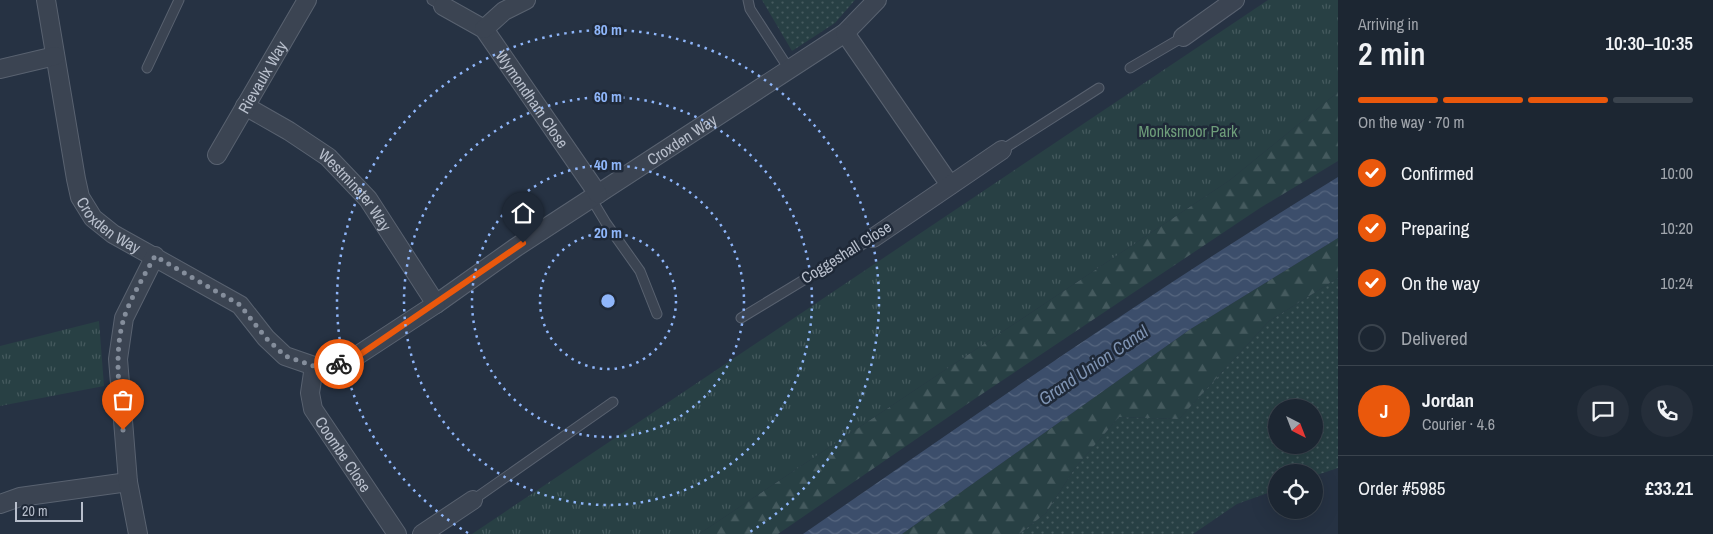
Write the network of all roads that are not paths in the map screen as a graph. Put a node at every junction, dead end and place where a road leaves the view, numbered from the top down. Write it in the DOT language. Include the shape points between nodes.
graph roads {
  1 [pos="46,0"];
  2 [pos="180,0"];
  3 [pos="306,0"];
  4 [pos="526,0"];
  5 [pos="748,0"];
  6 [pos="878,0"];
  7 [pos="1235,0"];
  8 [pos="437,3"];
  9 [pos="484,29"];
  10 [pos="845,33"];
  11 [pos="1183,36"];
  12 [pos="55,56"];
  13 [pos="147,68"];
  14 [pos="1130,68"];
  15 [pos="0,69"];
  16 [pos="789,69"];
  17 [pos="1099,88"];
  18 [pos="245,106"];
  19 [pos="1002,150"];
  20 [pos="217,155"];
  21 [pos="950,185"];
  22 [pos="594,196"];
  23 [pos="873,238"];
  24 [pos="155,256"];
  25 [pos="436,304"];
  26 [pos="657,314"];
  27 [pos="741,318"];
  28 [pos="314,366"];
  29 [pos="613,402"];
  30 [pos="128,482"];
  31 [pos="473,500"];
  32 [pos="0,504"];
  33 [pos="138,534"];
  34 [pos="397,534"];
  35 [pos="422,534"];
  1 -- 12 [label="street, Croxden Way"];
  2 -- 13 [label="lane"];
  3 -- 18 [label="street, Rievaulx Way"];
  4 -- 9 [label="street" via="504,10"];
  5 -- 16 [label="lane" via="750,9"];
  6 -- 10 [label="street, Croxden Way"];
  7 -- 11 [label="street"];
  8 -- 9 [label="street, Wymondham Close"];
  9 -- 22 [label="street, Wymondham Close"];
  10 -- 16 [label="street, Croxden Way"];
  10 -- 21 [label="street"];
  11 -- 14 [label="lane"];
  12 -- 15 [label="street"];
  12 -- 24 [label="street, Croxden Way" via="80,197 93,218 113,234"];
  16 -- 22 [label="street, Croxden Way"];
  17 -- 19 [label="lane, Coggeshall Close"];
  18 -- 20 [label="street, Rievaulx Way"];
  18 -- 25 [label="street, Westminster Way" via="328,157 368,199"];
  19 -- 21 [label="street, Coggeshall Close"];
  21 -- 23 [label="street, Coggeshall Close"];
  22 -- 25 [label="street, Croxden Way"];
  22 -- 26 [label="lane" via="640,271"];
  23 -- 27 [label="lane, Coggeshall Close"];
  24 -- 28 [label="street, Croxden Way" via="240,305 285,356"];
  24 -- 30 [label="street" via="124,318 118,359"];
  25 -- 28 [label="street, Croxden Way" via="355,358 334,366"];
  28 -- 34 [label="street, Coombe Close" via="310,393 313,409"];
  29 -- 31 [label="lane"];
  30 -- 32 [label="street" via="20,496"];
  30 -- 33 [label="street"];
  31 -- 35 [label="street"];
}
